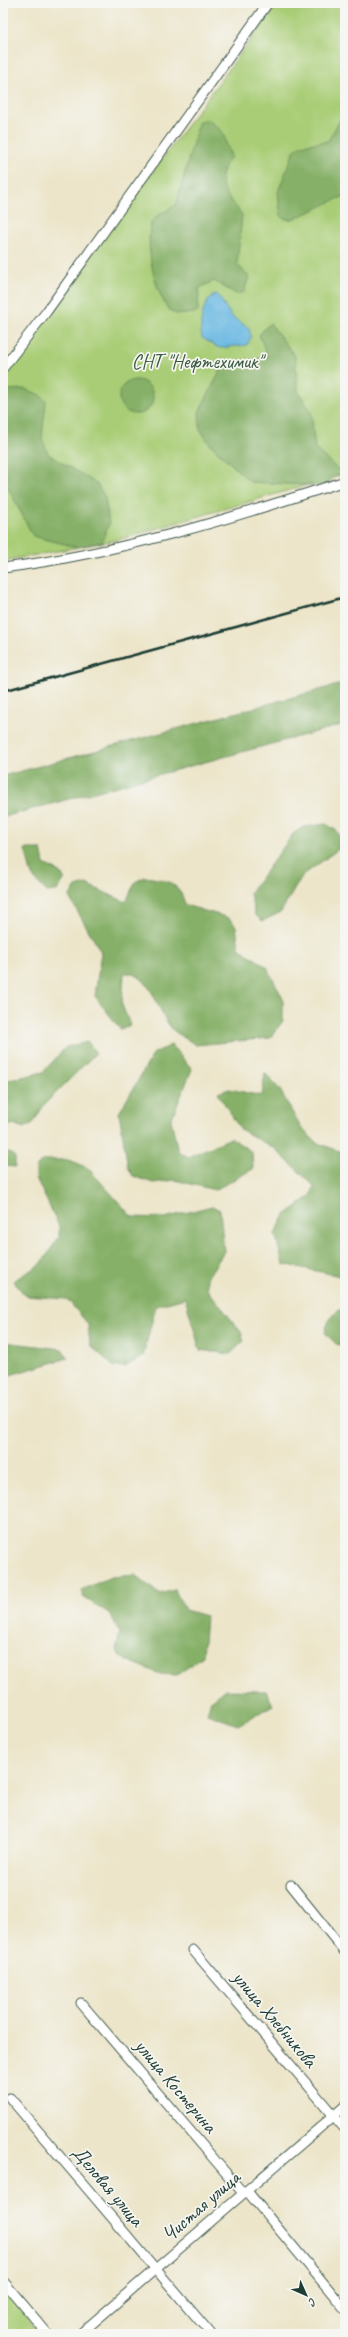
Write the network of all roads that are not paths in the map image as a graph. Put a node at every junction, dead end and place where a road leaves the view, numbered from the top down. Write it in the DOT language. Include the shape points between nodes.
graph roads {
  1 [pos="268,3"];
  2 [pos="3,368"];
  3 [pos="345,481"];
  4 [pos="3,568"];
  5 [pos="291,1885"];
  6 [pos="193,1950"];
  7 [pos="345,1952"];
  8 [pos="81,2003"];
  9 [pos="10,2098"];
  10 [pos="345,2106"];
  11 [pos="334,2116"];
  12 [pos="345,2129"];
  13 [pos="245,2192"];
  14 [pos="155,2269"];
  15 [pos="3,2281"];
  16 [pos="345,2309"];
  17 [pos="48,2334"];
  18 [pos="80,2334"];
  19 [pos="211,2334"];
  1 -- 2 [label="street" via="47,311"];
  3 -- 4 [label="street" via="119,549 46,563"];
  5 -- 7 [label="street"];
  6 -- 11 [label="street, улица Хлебникова"];
  8 -- 13 [label="street, улица Костерина"];
  9 -- 14 [label="street, Деловая улица"];
  10 -- 11 [label="street, Чистая улица"];
  11 -- 12 [label="street, улица Хлебникова"];
  11 -- 13 [label="street, Чистая улица"];
  13 -- 14 [label="street, Чистая улица"];
  13 -- 16 [label="street, улица Костерина"];
  14 -- 18 [label="street, Чистая улица"];
  14 -- 19 [label="street, Деловая улица"];
  15 -- 17 [label="street"];
}
